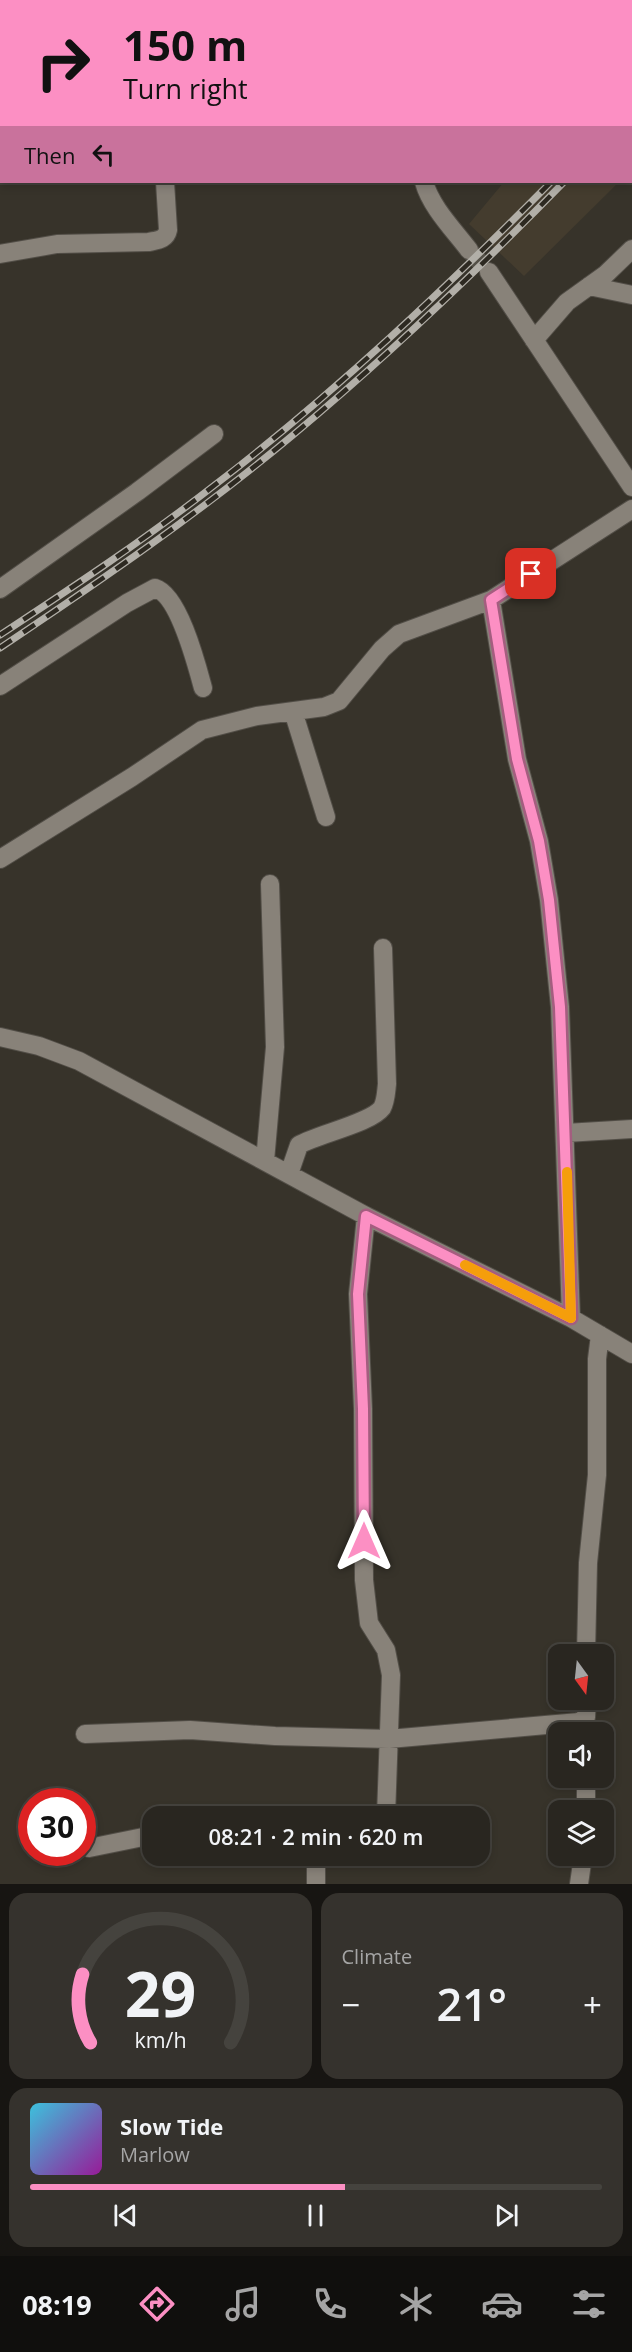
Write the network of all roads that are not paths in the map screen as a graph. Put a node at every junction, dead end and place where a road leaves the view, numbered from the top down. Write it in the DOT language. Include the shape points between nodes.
graph roads {
  1 [pos="165,183"];
  2 [pos="424,183"];
  3 [pos="632,249"];
  4 [pos="469,250"];
  5 [pos="0,254"];
  6 [pos="489,273"];
  7 [pos="590,286"];
  8 [pos="632,295"];
  9 [pos="534,340"];
  10 [pos="214,434"];
  11 [pos="632,488"];
  12 [pos="632,509"];
  13 [pos="0,589"];
  14 [pos="491,600"];
  15 [pos="0,686"];
  16 [pos="203,688"];
  17 [pos="293,711"];
  18 [pos="326,817"];
  19 [pos="0,859"];
  20 [pos="270,884"];
  21 [pos="383,948"];
  22 [pos="0,1037"];
  23 [pos="632,1129"];
  24 [pos="566,1133"];
  25 [pos="265,1161"];
  26 [pos="289,1174"];
  27 [pos="366,1216"];
  28 [pos="571,1318"];
  29 [pos="600,1335"];
  30 [pos="632,1354"];
  31 [pos="586,1644"];
  32 [pos="548,1725"];
  33 [pos="85,1734"];
  34 [pos="389,1739"];
  35 [pos="387,1806"];
  36 [pos="142,1837"];
  37 [pos="96,1847"];
  38 [pos="316,1866"];
  39 [pos="582,1866"];
  40 [pos="316,1884"];
  41 [pos="579,1884"];
  1 -- 5 [label="street" via="168,231 162,239 57,244"];
  2 -- 4 [label="street" via="440,212"];
  3 -- 7 [label="street"];
  6 -- 9 [label="street"];
  7 -- 8 [label="street"];
  7 -- 9 [label="street" via="558,311"];
  9 -- 11 [label="street"];
  10 -- 13 [label="street"];
  12 -- 14 [label="street"];
  14 -- 17 [label="street" via="399,634 339,701"];
  14 -- 24 [label="street" via="517,759 539,841 549,900 560,1007"];
  15 -- 16 [label="street" via="155,588 167,597 188,634"];
  17 -- 18 [label="street"];
  17 -- 19 [label="street" via="202,730"];
  20 -- 25 [label="street" via="275,1047"];
  21 -- 26 [label="street" via="385,1102 367,1119 299,1145"];
  22 -- 25 [label="street" via="79,1061"];
  23 -- 24 [label="street"];
  24 -- 28 [label="street"];
  25 -- 26 [label="street"];
  26 -- 27 [label="street"];
  27 -- 28 [label="street"];
  27 -- 34 [label="street" via="358,1294 364,1580 369,1623 390,1663"];
  28 -- 29 [label="street"];
  29 -- 30 [label="street"];
  29 -- 31 [label="street" via="597,1475 588,1563"];
  32 -- 34 [label="street"];
  33 -- 34 [label="street" via="190,1730"];
  34 -- 35 [label="street"];
  36 -- 37 [label="street"];
  38 -- 40 [label="street"];
  39 -- 41 [label="street"];
}
